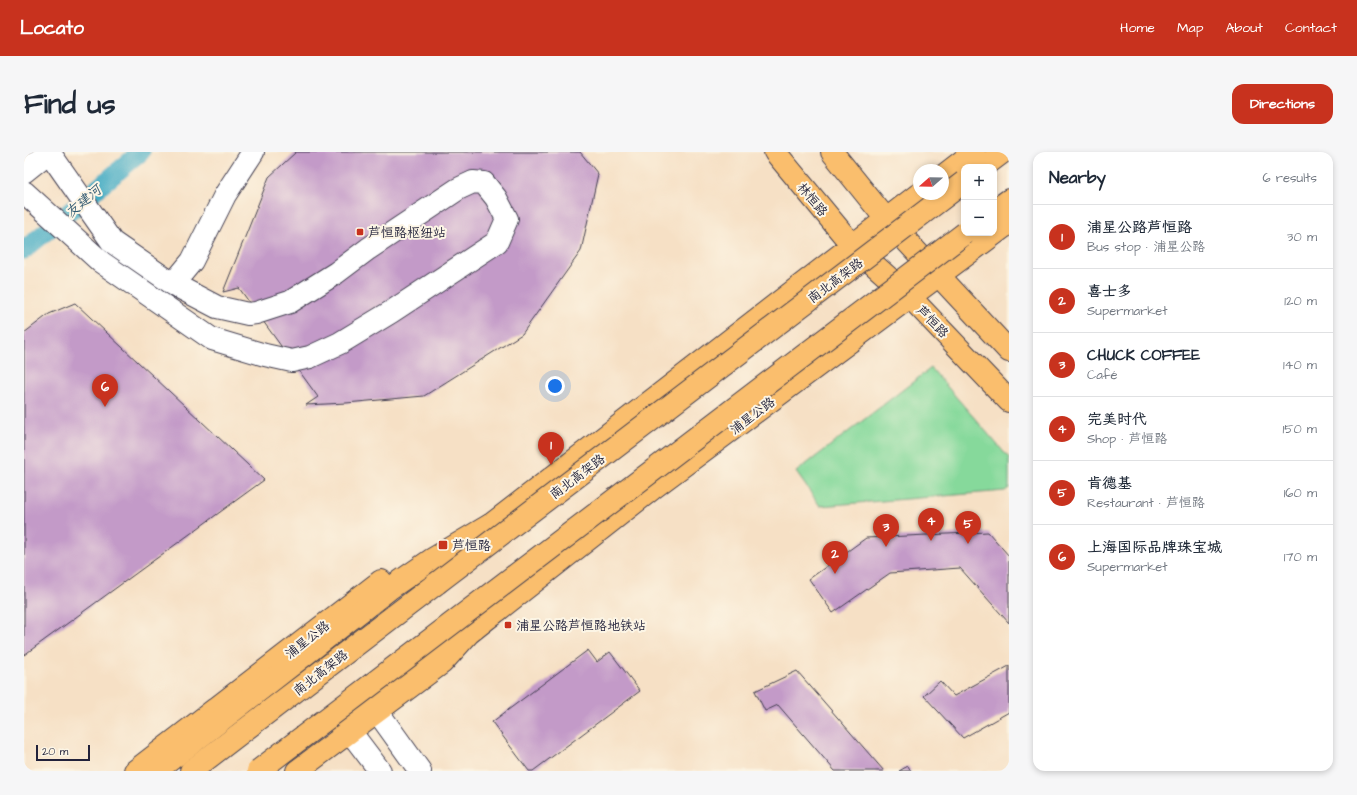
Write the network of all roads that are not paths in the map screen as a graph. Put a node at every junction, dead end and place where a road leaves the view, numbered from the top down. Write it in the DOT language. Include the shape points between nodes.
graph roads {
  1 [pos="49,152"];
  2 [pos="253,152"];
  3 [pos="775,152"];
  4 [pos="832,152"];
  5 [pos="974,152"];
  6 [pos="1003,152"];
  7 [pos="987,164"];
  8 [pos="949,171"];
  9 [pos="24,172"];
  10 [pos="961,184"];
  11 [pos="24,192"];
  12 [pos="913,199"];
  13 [pos="1009,200"];
  14 [pos="997,209"];
  15 [pos="886,219"];
  16 [pos="1009,223"];
  17 [pos="961,236"];
  18 [pos="852,245"];
  19 [pos="938,276"];
  20 [pos="173,284"];
  21 [pos="910,297"];
  22 [pos="1009,351"];
  23 [pos="1009,401"];
  24 [pos="490,525"];
  25 [pos="498,610"];
  26 [pos="382,718"];
  27 [pos="355,738"];
  28 [pos="135,771"];
  29 [pos="156,771"];
  30 [pos="170,771"];
  31 [pos="192,771"];
  32 [pos="258,771"];
  33 [pos="276,771"];
  34 [pos="297,771"];
  35 [pos="312,771"];
  36 [pos="380,771"];
  37 [pos="420,771"];
  1 -- 9 [label="street"];
  1 -- 20 [label="street" via="112,242"];
  2 -- 20 [label="street" via="224,196 192,261"];
  3 -- 18 [label="main road, 林恒路"];
  4 -- 15 [label="main road"];
  5 -- 8 [label="main road"];
  6 -- 7 [label="main road"];
  10 -- 31 [label="main road, 南北高架路, bridge"];
  11 -- 20 [label="street" via="102,262 212,340 292,361 340,344 497,242 507,218 484,183 473,182 439,201 290,302 256,313 248,314 218,307"];
  12 -- 15 [label="main road, 浦星公路"];
  13 -- 14 [label="main road"];
  15 -- 18 [label="main road, 浦星公路"];
  15 -- 19 [label="main road"];
  16 -- 19 [label="main road, 浦星公路"];
  17 -- 32 [label="main road, bridge"];
  18 -- 21 [label="main road, 芦恒路"];
  18 -- 24 [label="main road, 浦星公路"];
  19 -- 21 [label="main road, 浦星公路"];
  19 -- 22 [label="main road"];
  21 -- 23 [label="main road, 芦恒路"];
  21 -- 25 [label="main road, 浦星公路" via="652,489"];
  24 -- 28 [label="main road, 浦星公路" via="435,550 383,580"];
  24 -- 29 [label="main road" via="431,560 389,589"];
  24 -- 30 [label="main road, 浦星公路"];
  25 -- 26 [label="main road, 浦星公路" via="445,671"];
  25 -- 33 [label="main road, 浦星公路" via="372,698"];
  25 -- 34 [label="main road" via="469,633 442,663"];
  26 -- 27 [label="main road, 浦星公路"];
  26 -- 37 [label="street"];
  27 -- 35 [label="main road, 浦星公路"];
  27 -- 36 [label="street"];
}
